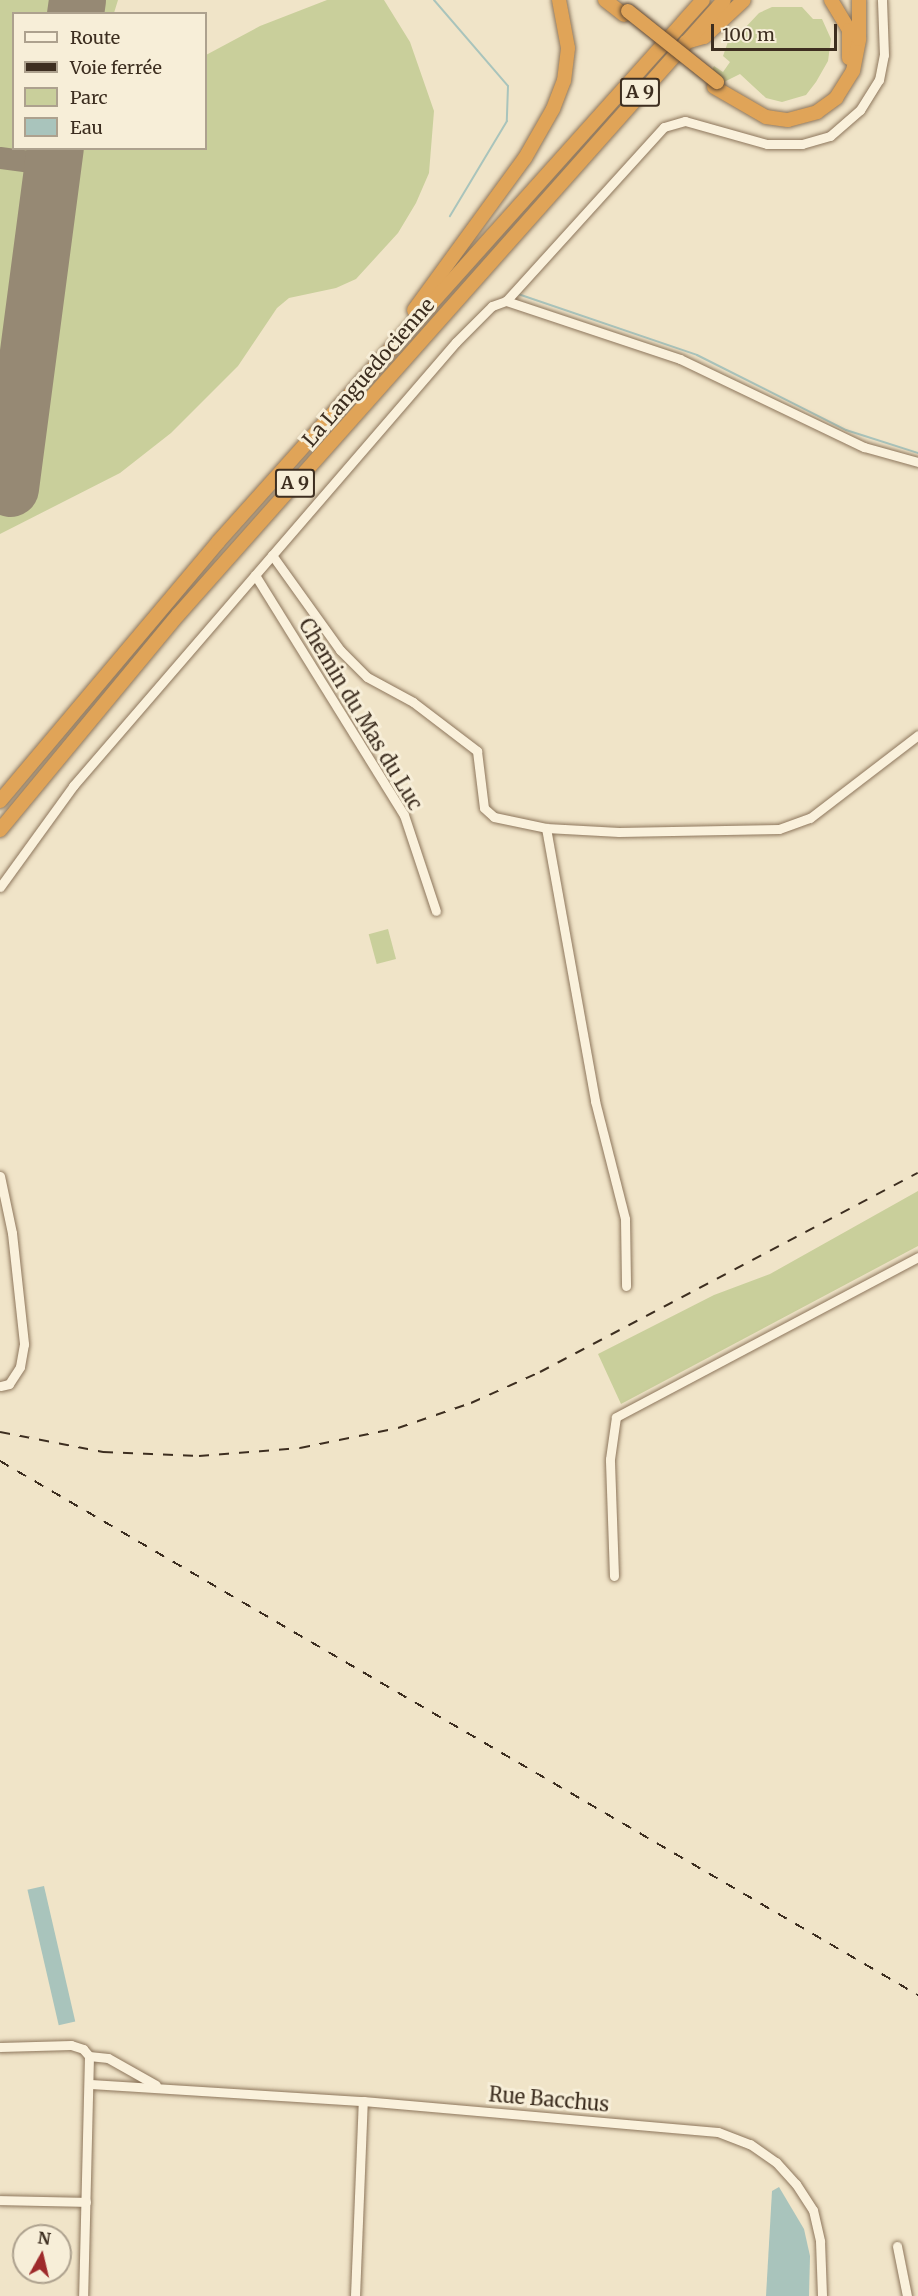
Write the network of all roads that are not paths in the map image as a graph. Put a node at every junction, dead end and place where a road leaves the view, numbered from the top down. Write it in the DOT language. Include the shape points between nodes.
graph roads {
  1 [pos="558,0"];
  2 [pos="605,0"];
  3 [pos="615,0"];
  4 [pos="703,0"];
  5 [pos="724,0"];
  6 [pos="744,0"];
  7 [pos="831,0"];
  8 [pos="859,0"];
  9 [pos="882,0"];
  10 [pos="626,13"];
  11 [pos="684,43"];
  12 [pos="715,85"];
  13 [pos="506,301"];
  14 [pos="402,335"];
  15 [pos="918,462"];
  16 [pos="272,555"];
  17 [pos="255,575"];
  18 [pos="918,735"];
  19 [pos="0,801"];
  20 [pos="546,828"];
  21 [pos="0,830"];
  22 [pos="0,887"];
  23 [pos="436,911"];
  24 [pos="0,1176"];
  25 [pos="918,1257"];
  26 [pos="626,1286"];
  27 [pos="0,1386"];
  28 [pos="614,1576"];
  29 [pos="0,2047"];
  30 [pos="86,2053"];
  31 [pos="91,2084"];
  32 [pos="164,2089"];
  33 [pos="363,2101"];
  34 [pos="0,2200"];
  35 [pos="86,2202"];
  36 [pos="897,2247"];
  37 [pos="83,2296"];
  38 [pos="355,2296"];
  39 [pos="822,2296"];
  40 [pos="907,2296"];
  1 -- 14 [label="highway" via="568,48 564,81 554,109 525,158 415,307"];
  2 -- 10 [label="highway"];
  3 -- 10 [label="highway"];
  4 -- 14 [label="highway, La Languedocienne / A 9"];
  5 -- 11 [label="highway, La Languedocienne / A 9"];
  6 -- 11 [label="highway" via="704,37"];
  7 -- 12 [label="highway" via="845,20 850,50 842,77 825,97 800,110 770,111"];
  8 -- 12 [label="highway" via="859,39 853,71 836,98 817,112 788,120 766,117"];
  9 -- 13 [label="street" via="884,55 879,80 861,110 838,131 812,142 767,144 685,121 669,123"];
  10 -- 12 [label="highway"];
  11 -- 21 [label="highway, La Languedocienne / A 9" via="143,655"];
  13 -- 15 [label="street" via="680,359 864,447"];
  13 -- 16 [label="street" via="492,306 467,330"];
  14 -- 19 [label="highway, La Languedocienne / A 9" via="172,595"];
  16 -- 17 [label="street"];
  16 -- 20 [label="street" via="340,650 367,677 413,702 477,751 484,808 494,817"];
  17 -- 22 [label="street" via="73,786"];
  17 -- 23 [label="street, Chemin du Mas du Luc" via="404,815"];
  18 -- 20 [label="street" via="810,818 779,829 619,832"];
  20 -- 26 [label="street" via="595,1101 626,1219"];
  24 -- 27 [label="street" via="12,1233 24,1344 21,1367 9,1384"];
  25 -- 28 [label="street" via="616,1417 609,1470"];
  29 -- 30 [label="street, Rue Bacchus" via="56,2044"];
  30 -- 31 [label="street"];
  30 -- 32 [label="street, Rue Bacchus" via="108,2058"];
  31 -- 32 [label="street, Rue Bacchus"];
  31 -- 35 [label="street"];
  32 -- 33 [label="street, Rue Bacchus"];
  33 -- 38 [label="street"];
  33 -- 39 [label="street, Rue Bacchus" via="718,2132 750,2144 789,2176 813,2210 823,2259"];
  34 -- 35 [label="street"];
  35 -- 37 [label="street"];
  36 -- 40 [label="street"];
}
